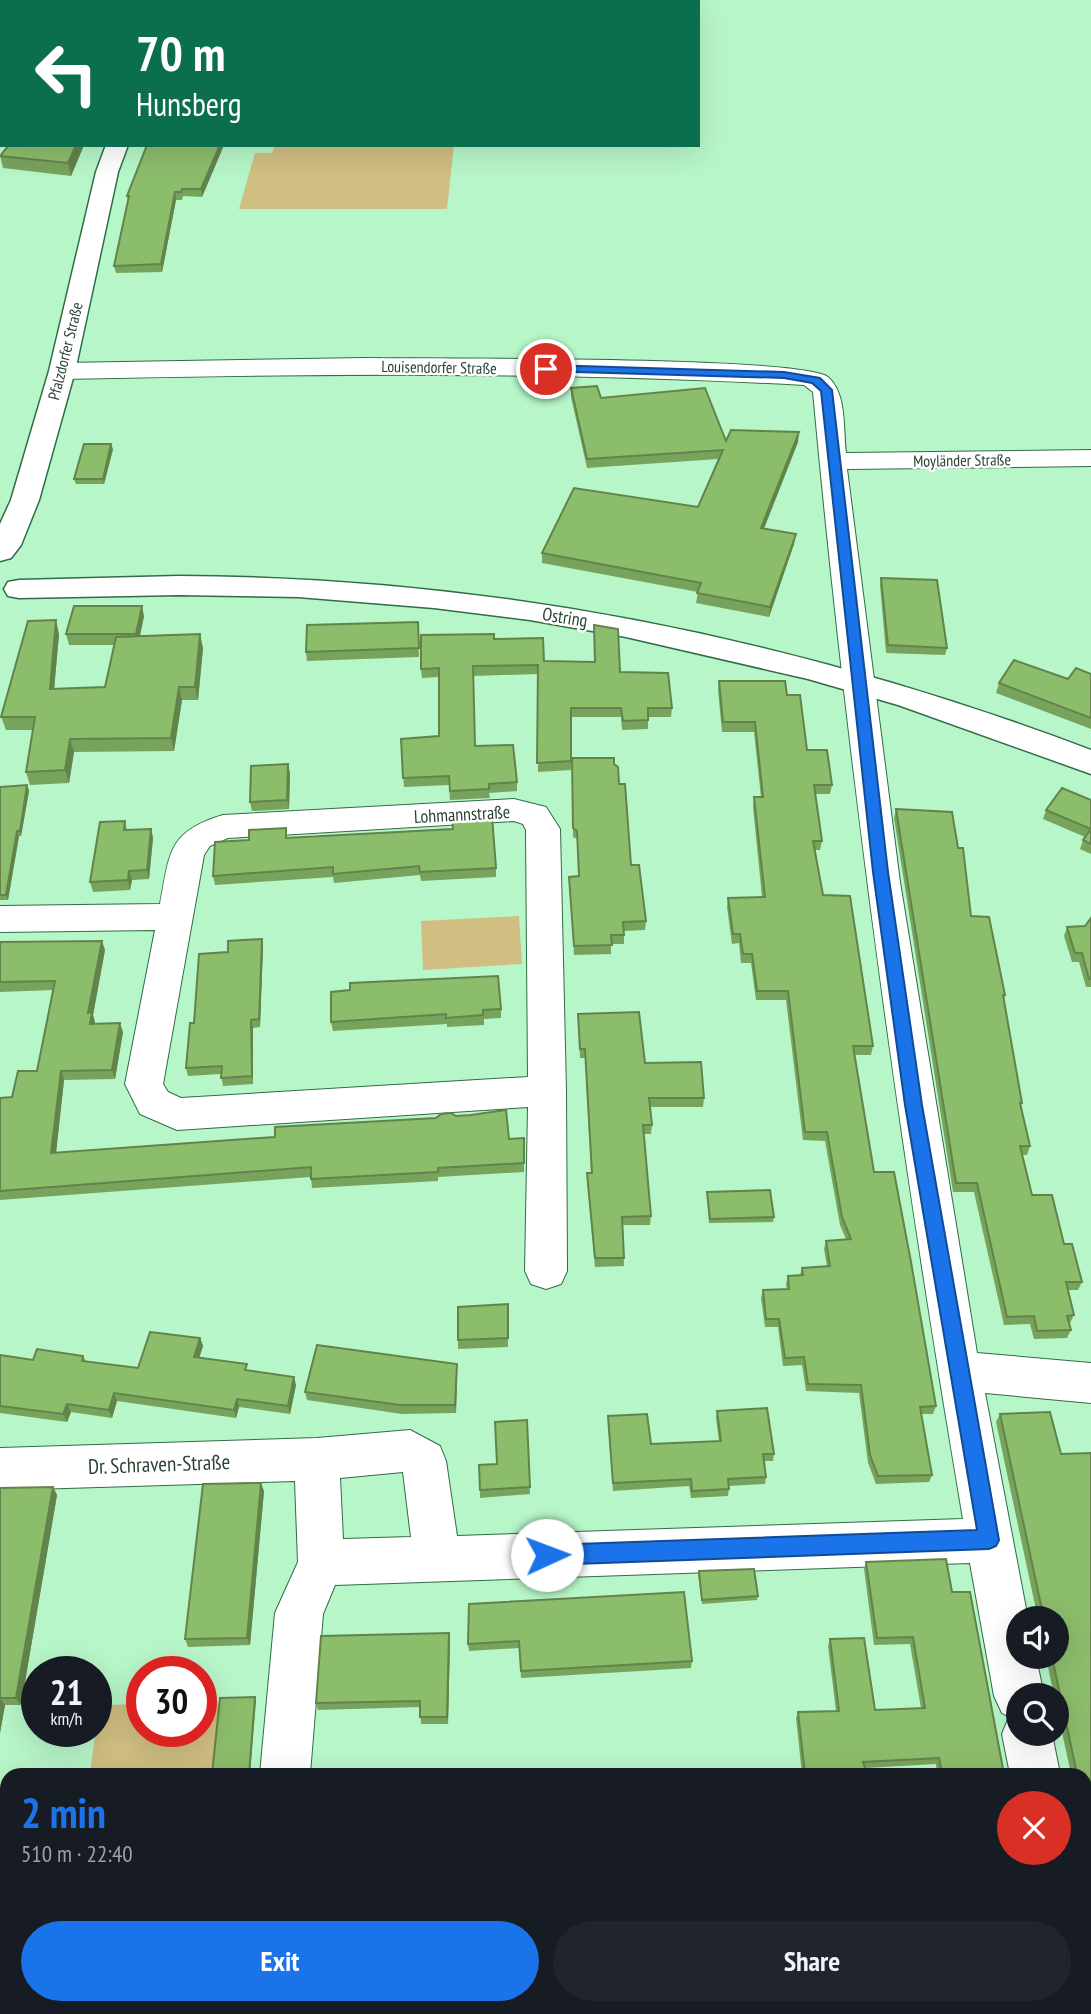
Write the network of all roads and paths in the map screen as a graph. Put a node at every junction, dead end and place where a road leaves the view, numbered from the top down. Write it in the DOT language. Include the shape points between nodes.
graph roads {
  1 [pos="116,147"];
  2 [pos="62,371"];
  3 [pos="816,380"];
  4 [pos="1091,458"];
  5 [pos="833,461"];
  6 [pos="0,552"];
  7 [pos="6,589"];
  8 [pos="858,682"];
  9 [pos="1091,763"];
  10 [pos="173,917"];
  11 [pos="0,919"];
  12 [pos="547,1091"];
  13 [pos="546,1271"];
  14 [pos="961,1371"];
  15 [pos="1091,1383"];
  16 [pos="317,1459"];
  17 [pos="0,1469"];
  18 [pos="989,1540"];
  19 [pos="437,1559"];
  20 [pos="321,1563"];
  21 [pos="1016,1683"];
  22 [pos="1029,1746"];
  23 [pos="286,1768"];
  24 [pos="1034,1768"];
  1 -- 2 [label="street, Pfalzdorfer Straße"];
  2 -- 3 [label="street, Louisendorfer Straße" via="365,366 675,370"];
  2 -- 6 [label="street, Pfalzdorfer Straße" via="25,500"];
  3 -- 5 [label="street" via="826,390"];
  4 -- 5 [label="street, Moyländer Straße"];
  5 -- 8 [label="street"];
  7 -- 8 [label="street, Ostring" via="232,586 430,598 691,640"];
  8 -- 9 [label="street, Ostring" via="1005,728"];
  8 -- 14 [label="street" via="914,1105"];
  10 -- 11 [label="street"];
  10 -- 12 [label="street, Lohmannstraße" via="144,1084 154,1103 177,1114"];
  10 -- 12 [label="street, Lohmannstraße" via="187,852 198,838 223,827 514,810 534,815 543,829"];
  12 -- 13 [label="street, Lohmannstraße"];
  14 -- 15 [label="street"];
  14 -- 18 [label="street"];
  16 -- 17 [label="street, Dr. Schraven-Straße"];
  16 -- 19 [label="street, Dr. Schraven-Straße" via="410,1451 424,1461"];
  16 -- 20 [label="street"];
  18 -- 19 [label="street"];
  18 -- 21 [label="street"];
  19 -- 20 [label="street"];
  20 -- 23 [label="street" via="299,1613"];
  22 -- 24 [label="street"];
}
